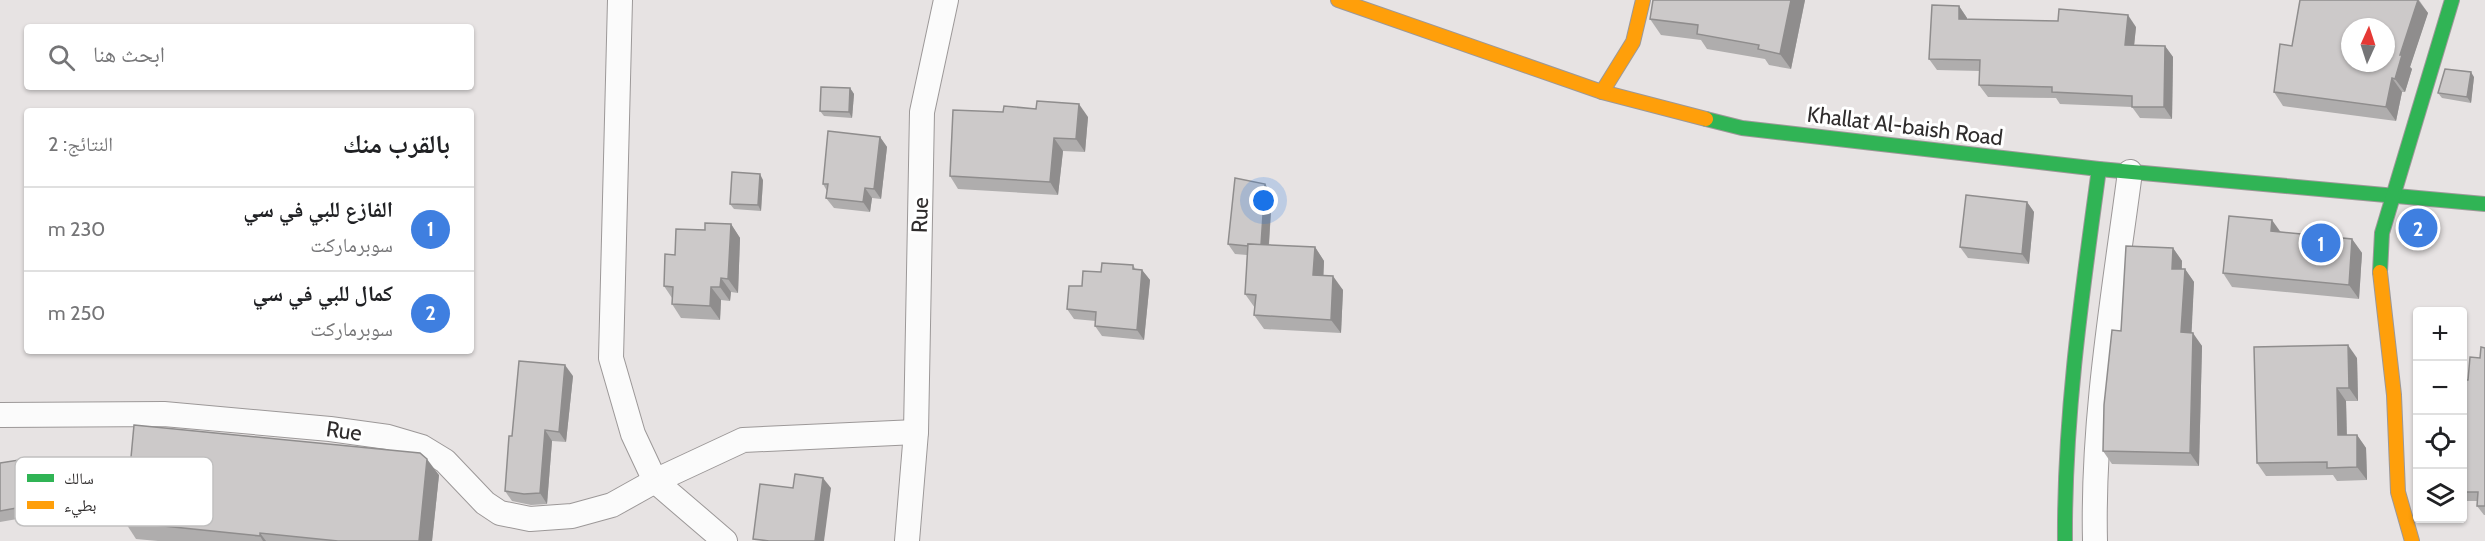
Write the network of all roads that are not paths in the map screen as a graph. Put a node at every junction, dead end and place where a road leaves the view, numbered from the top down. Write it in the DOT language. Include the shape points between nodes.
graph roads {
  1 [pos="620,0"];
  2 [pos="946,0"];
  3 [pos="1338,0"];
  4 [pos="1643,0"];
  5 [pos="2452,0"];
  6 [pos="1602,92"];
  7 [pos="2099,169"];
  8 [pos="2130,172"];
  9 [pos="2392,196"];
  10 [pos="2485,204"];
  11 [pos="0,415"];
  12 [pos="916,432"];
  13 [pos="655,481"];
  14 [pos="725,541"];
  15 [pos="907,541"];
  16 [pos="2065,541"];
  17 [pos="2095,541"];
  18 [pos="2412,541"];
  1 -- 13 [label="street" via="611,358 633,434"];
  2 -- 12 [label="street, Rue" via="922,112"];
  3 -- 6 [label="street, Khallat Al-baish Road"];
  4 -- 6 [label="street" via="1634,42"];
  5 -- 9 [label="street"];
  6 -- 7 [label="street, Khallat Al-baish Road" via="1742,128"];
  7 -- 8 [label="street, Khallat Al-baish Road"];
  7 -- 16 [label="street" via="2069,402 2063,491"];
  8 -- 9 [label="street, Khallat Al-baish Road"];
  8 -- 17 [label="street" via="2095,479"];
  9 -- 10 [label="street, Khallat Al-baish Road"];
  9 -- 18 [label="street" via="2382,233 2380,272 2394,395 2398,492"];
  11 -- 13 [label="street, Rue" via="165,414 388,437 422,447 445,461 485,503 500,513 530,519 572,516 612,504"];
  12 -- 13 [label="street, Rue" via="742,440"];
  12 -- 15 [label="street, Rue"];
  13 -- 14 [label="street"];
}
